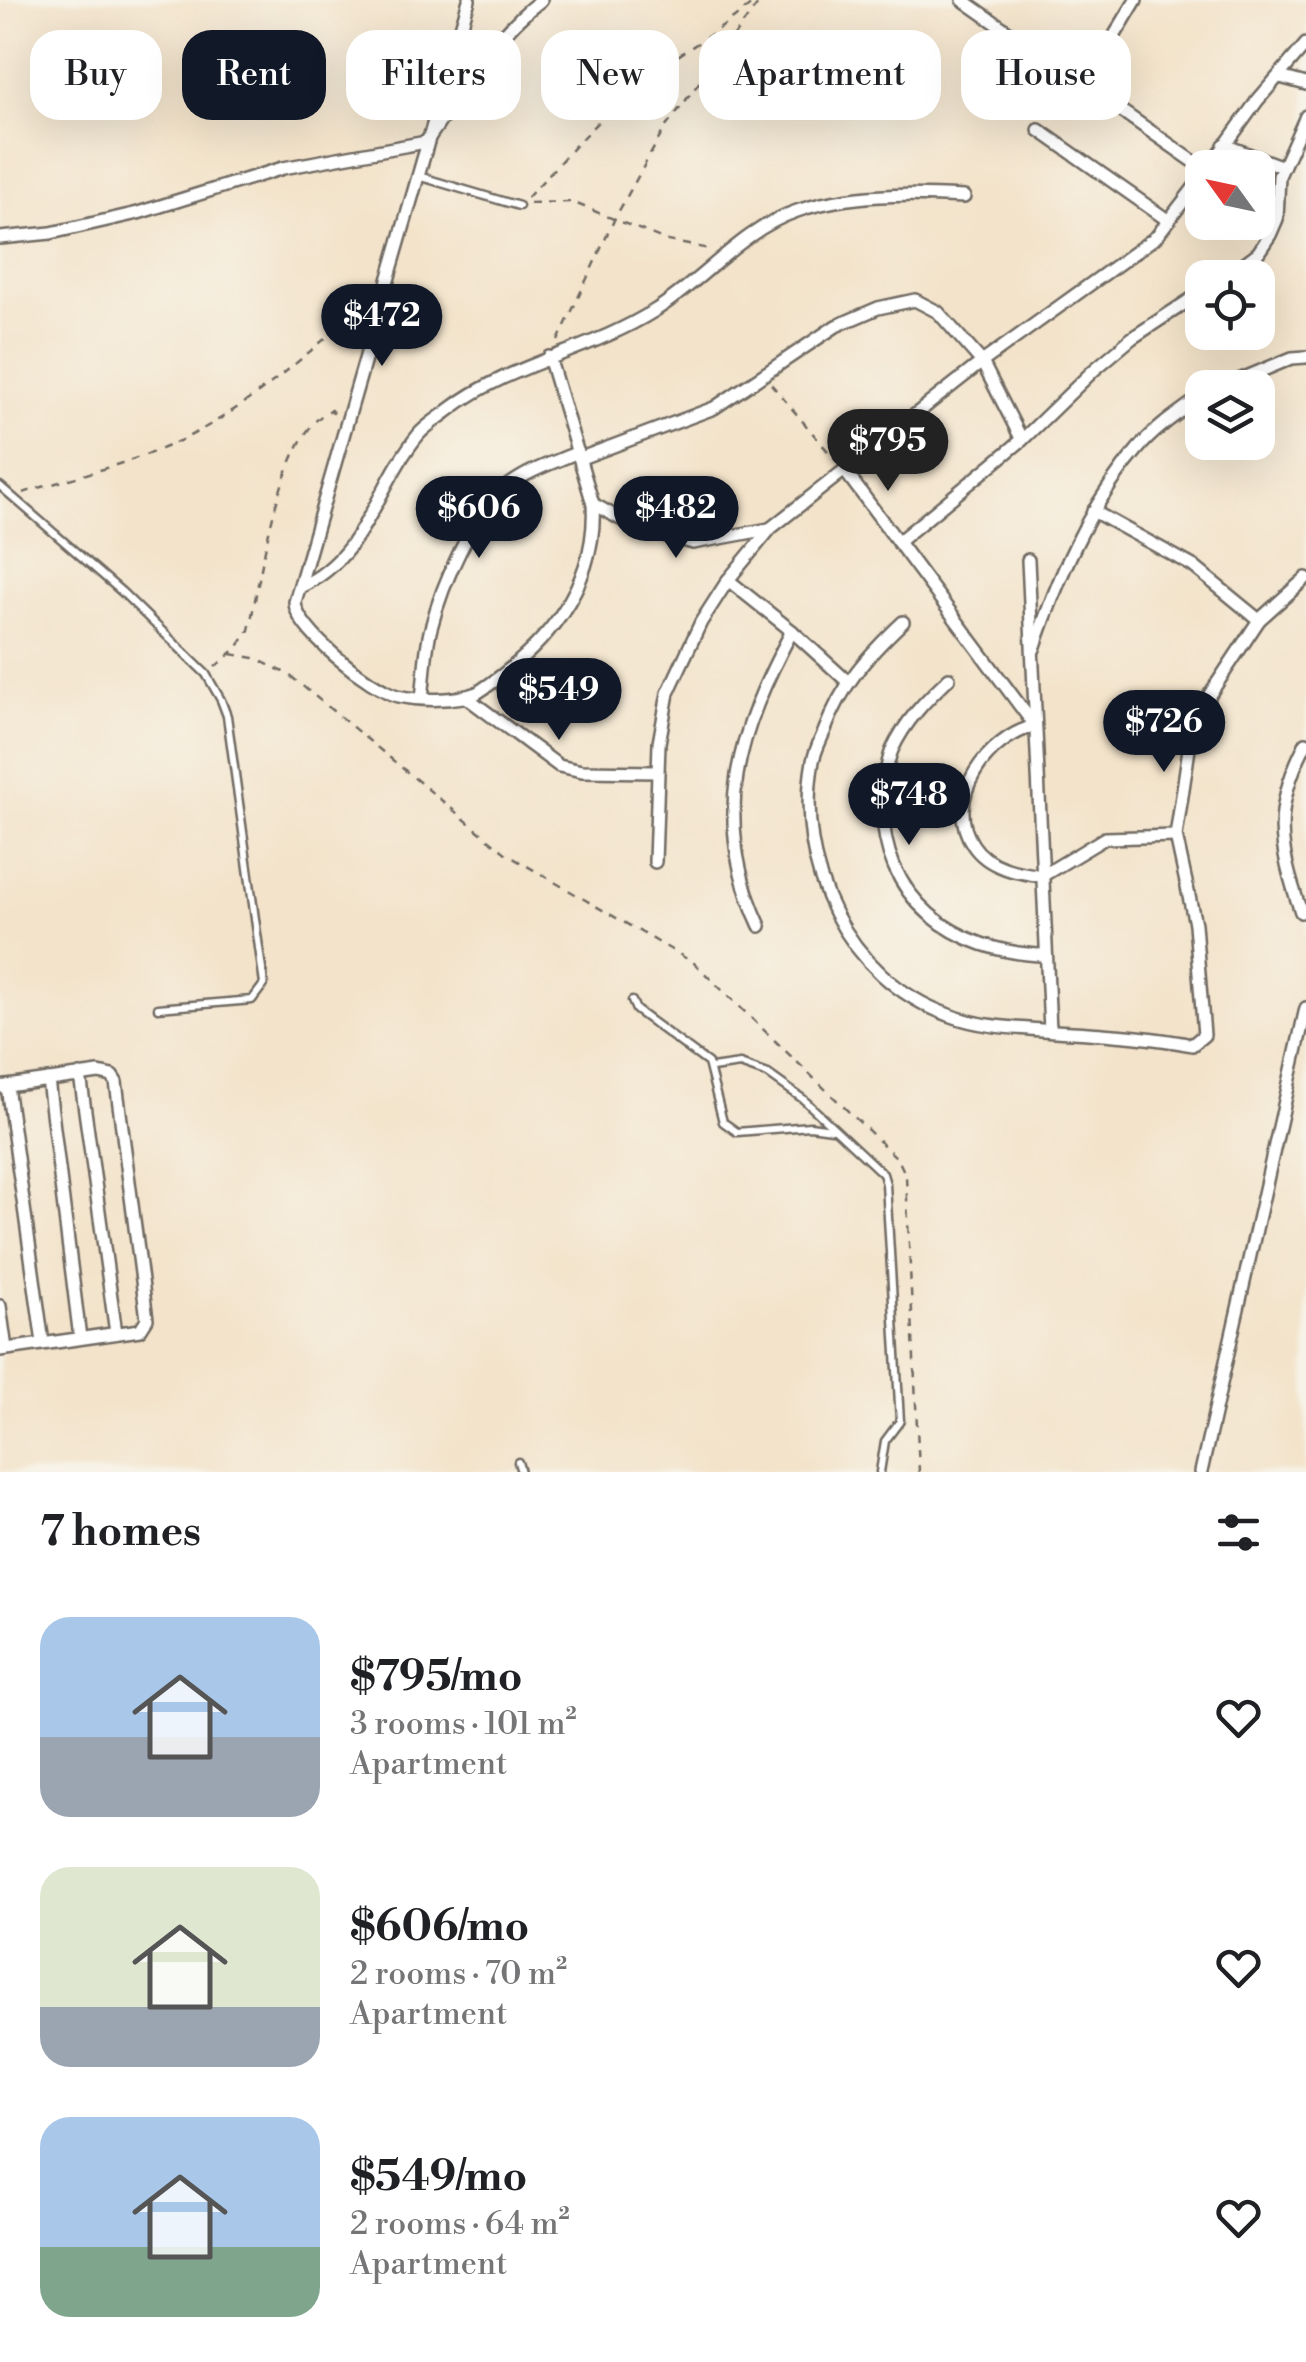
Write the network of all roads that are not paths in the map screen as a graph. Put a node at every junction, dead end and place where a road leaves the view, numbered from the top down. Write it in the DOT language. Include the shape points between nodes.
graph roads {
  1 [pos="469,0"];
  2 [pos="541,0"];
  3 [pos="963,0"];
  4 [pos="1136,0"];
  5 [pos="1007,30"];
  6 [pos="1118,30"];
  7 [pos="1306,44"];
  8 [pos="1280,77"];
  9 [pos="1306,84"];
  10 [pos="1131,116"];
  11 [pos="1306,116"];
  12 [pos="1039,130"];
  13 [pos="426,142"];
  14 [pos="1224,144"];
  15 [pos="1220,150"];
  16 [pos="1185,153"];
  17 [pos="1283,167"];
  18 [pos="417,175"];
  19 [pos="964,197"];
  20 [pos="1185,200"];
  21 [pos="519,206"];
  22 [pos="1170,221"];
  23 [pos="0,238"];
  24 [pos="1248,260"];
  25 [pos="1185,303"];
  26 [pos="549,357"];
  27 [pos="1306,357"];
  28 [pos="982,362"];
  29 [pos="1264,370"];
  30 [pos="1185,410"];
  31 [pos="1022,440"];
  32 [pos="579,455"];
  33 [pos="845,471"];
  34 [pos="0,486"];
  35 [pos="594,504"];
  36 [pos="1093,511"];
  37 [pos="771,528"];
  38 [pos="898,542"];
  39 [pos="1028,560"];
  40 [pos="1306,578"];
  41 [pos="728,580"];
  42 [pos="300,587"];
  43 [pos="1259,620"];
  44 [pos="903,622"];
  45 [pos="792,630"];
  46 [pos="1031,658"];
  47 [pos="949,678"];
  48 [pos="847,682"];
  49 [pos="466,697"];
  50 [pos="422,698"];
  51 [pos="1035,726"];
  52 [pos="1306,743"];
  53 [pos="657,772"];
  54 [pos="1176,836"];
  55 [pos="655,862"];
  56 [pos="1042,876"];
  57 [pos="1301,912"];
  58 [pos="760,926"];
  59 [pos="1046,955"];
  60 [pos="632,1001"];
  61 [pos="158,1008"];
  62 [pos="1306,1008"];
  63 [pos="1050,1030"];
  64 [pos="712,1068"];
  65 [pos="80,1076"];
  66 [pos="48,1080"];
  67 [pos="3,1086"];
  68 [pos="835,1130"];
  69 [pos="0,1306"];
  70 [pos="116,1333"];
  71 [pos="80,1338"];
  72 [pos="43,1344"];
  73 [pos="3,1349"];
  74 [pos="518,1462"];
  75 [pos="522,1472"];
  76 [pos="880,1472"];
  77 [pos="1201,1472"];
  1 -- 13 [label="street"];
  2 -- 13 [label="street" via="494,47"];
  3 -- 5 [label="street"];
  4 -- 6 [label="street"];
  7 -- 8 [label="street"];
  8 -- 9 [label="street"];
  8 -- 14 [label="street"];
  10 -- 16 [label="street"];
  11 -- 17 [label="street"];
  12 -- 22 [label="street"];
  13 -- 18 [label="street"];
  13 -- 23 [label="street" via="283,168 51,233"];
  14 -- 15 [label="street"];
  14 -- 17 [label="street"];
  17 -- 24 [label="street" via="1277,219"];
  18 -- 21 [label="lane"];
  18 -- 42 [label="street"];
  19 -- 26 [label="street" via="906,195 803,209 763,228 638,321"];
  20 -- 22 [label="street"];
  22 -- 28 [label="street" via="1136,254"];
  25 -- 31 [label="street" via="1132,338"];
  26 -- 32 [label="street"];
  26 -- 42 [label="street" via="481,386 420,433 354,545 321,578"];
  27 -- 29 [label="street"];
  28 -- 31 [label="street"];
  28 -- 32 [label="street" via="938,312 915,300 878,308 836,326 700,414"];
  28 -- 33 [label="street"];
  30 -- 36 [label="street" via="1138,448"];
  31 -- 38 [label="street"];
  32 -- 35 [label="street"];
  32 -- 50 [label="street" via="530,472 490,505 445,587 430,631"];
  33 -- 37 [label="street"];
  33 -- 38 [label="street"];
  34 -- 61 [label="lane" via="206,674 227,716 264,984 252,1000"];
  35 -- 37 [label="street" via="635,527 692,543"];
  35 -- 49 [label="street" via="588,558 564,612 530,652"];
  36 -- 43 [label="street" via="1192,566"];
  36 -- 46 [label="street"];
  37 -- 41 [label="street"];
  38 -- 51 [label="street"];
  39 -- 46 [label="street"];
  40 -- 43 [label="street"];
  41 -- 45 [label="street"];
  41 -- 53 [label="street" via="668,693"];
  42 -- 50 [label="street" via="297,615 342,660 380,689"];
  43 -- 54 [label="street" via="1210,694 1189,750"];
  44 -- 48 [label="street"];
  45 -- 48 [label="street"];
  45 -- 58 [label="street" via="762,686 738,774 738,874"];
  46 -- 51 [label="street"];
  47 -- 59 [label="street" via="891,753 882,819 888,850 906,890 933,918 990,948"];
  48 -- 63 [label="street" via="813,759 810,812 822,888 849,938 893,982 948,1015"];
  49 -- 50 [label="street"];
  49 -- 53 [label="street" via="559,766"];
  51 -- 56 [label="street"];
  51 -- 56 [label="street" via="990,753 962,802 973,845 987,859"];
  52 -- 57 [label="street" via="1287,790 1282,830 1284,864"];
  53 -- 55 [label="street"];
  54 -- 56 [label="street" via="1105,838"];
  54 -- 63 [label="street" via="1195,924 1202,1040 1192,1045"];
  56 -- 59 [label="street"];
  59 -- 63 [label="street"];
  60 -- 64 [label="lane"];
  62 -- 77 [label="street"];
  64 -- 68 [label="lane" via="740,1064 768,1074"];
  64 -- 68 [label="lane" via="723,1122 733,1130"];
  65 -- 66 [label="street"];
  65 -- 70 [label="street"];
  65 -- 70 [label="street" via="106,1074 116,1082 146,1319 140,1330"];
  66 -- 67 [label="street"];
  66 -- 71 [label="street"];
  67 -- 72 [label="street"];
  68 -- 76 [label="lane" via="879,1168 886,1184 900,1421 884,1441"];
  69 -- 73 [label="street"];
  70 -- 71 [label="street"];
  71 -- 72 [label="street"];
  72 -- 73 [label="street"];
  74 -- 75 [label="lane"];
}
